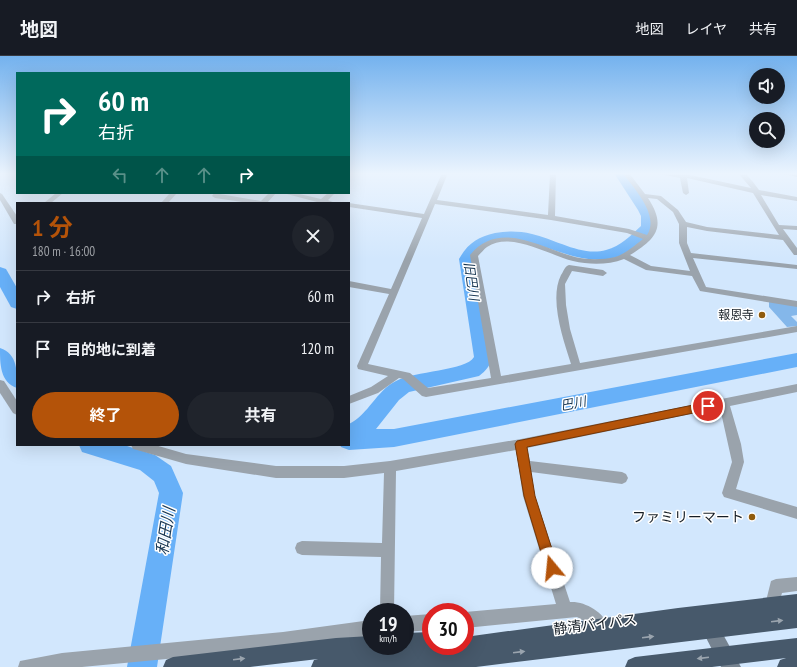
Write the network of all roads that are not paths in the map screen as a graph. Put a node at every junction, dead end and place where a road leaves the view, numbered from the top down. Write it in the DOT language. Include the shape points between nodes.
graph roads {
  1 [pos="5,202"];
  2 [pos="433,202"];
  3 [pos="552,202"];
  4 [pos="646,202"];
  5 [pos="664,202"];
  6 [pos="762,202"];
  7 [pos="350,206"];
  8 [pos="15,215"];
  9 [pos="426,217"];
  10 [pos="551,218"];
  11 [pos="683,224"];
  12 [pos="777,227"];
  13 [pos="797,228"];
  14 [pos="648,238"];
  15 [pos="785,238"];
  16 [pos="797,253"];
  17 [pos="688,255"];
  18 [pos="625,256"];
  19 [pos="797,266"];
  20 [pos="603,273"];
  21 [pos="695,274"];
  22 [pos="350,284"];
  23 [pos="394,292"];
  24 [pos="797,304"];
  25 [pos="797,329"];
  26 [pos="577,368"];
  27 [pos="402,375"];
  28 [pos="497,381"];
  29 [pos="0,384"];
  30 [pos="797,388"];
  31 [pos="350,400"];
  32 [pos="724,403"];
  33 [pos="16,408"];
  34 [pos="521,444"];
  35 [pos="140,446"];
  36 [pos="524,466"];
  37 [pos="390,467"];
  38 [pos="622,478"];
  39 [pos="797,513"];
  40 [pos="302,548"];
  41 [pos="388,550"];
  42 [pos="797,584"];
  43 [pos="387,603"];
  44 [pos="797,603"];
  45 [pos="772,605"];
  46 [pos="565,610"];
  47 [pos="702,613"];
  48 [pos="797,618"];
  49 [pos="474,619"];
  50 [pos="601,626"];
  51 [pos="362,629"];
  52 [pos="474,645"];
  53 [pos="362,646"];
  54 [pos="797,647"];
  55 [pos="422,653"];
  56 [pos="797,666"];
  57 [pos="26,667"];
  58 [pos="173,667"];
  59 [pos="321,667"];
  60 [pos="397,667"];
  61 [pos="635,667"];
  62 [pos="731,667"];
  63 [pos="787,667"];
  1 -- 8 [label="street"];
  2 -- 9 [label="street"];
  2 -- 10 [label="street"];
  3 -- 10 [label="street"];
  4 -- 14 [label="street" via="653,212 655,221"];
  5 -- 11 [label="street" via="676,211"];
  6 -- 12 [label="street"];
  7 -- 9 [label="street"];
  9 -- 23 [label="street"];
  10 -- 14 [label="street" via="629,231"];
  11 -- 15 [label="street"];
  11 -- 17 [label="street" via="683,244"];
  12 -- 13 [label="street"];
  12 -- 15 [label="street"];
  14 -- 18 [label="street"];
  15 -- 16 [label="street"];
  17 -- 19 [label="street"];
  17 -- 21 [label="street"];
  18 -- 21 [label="street" via="648,268"];
  18 -- 28 [label="street" via="614,260 589,261 561,256 521,241 510,240 487,244 480,248 474,255"];
  20 -- 26 [label="street" via="569,268 561,284 565,329"];
  21 -- 24 [label="street" via="703,289"];
  22 -- 23 [label="street"];
  23 -- 27 [label="street" via="362,366"];
  25 -- 26 [label="street"];
  26 -- 28 [label="street"];
  27 -- 28 [label="street" via="426,393"];
  27 -- 31 [label="street" via="361,397"];
  29 -- 33 [label="street"];
  30 -- 32 [label="street"];
  32 -- 34 [label="street"];
  32 -- 39 [label="street" via="738,462 728,493"];
  34 -- 36 [label="street"];
  34 -- 37 [label="street"];
  35 -- 37 [label="street" via="186,459 276,472 344,472"];
  36 -- 38 [label="street"];
  36 -- 46 [label="street" via="530,496"];
  37 -- 41 [label="street"];
  40 -- 41 [label="street"];
  41 -- 43 [label="street"];
  42 -- 45 [label="street" via="776,586"];
  44 -- 45 [label="highway"];
  45 -- 47 [label="highway"];
  46 -- 49 [label="street"];
  46 -- 50 [label="street" via="578,609"];
  47 -- 50 [label="highway"];
  47 -- 62 [label="street"];
  60 -- 48 [label="highway, 静清バイパス, one-way"];
  50 -- 52 [label="highway"];
  51 -- 57 [label="street"];
  58 -- 53 [label="highway, one-way"];
  54 -- 61 [label="highway, one-way"];
  55 -- 59 [label="highway"];
  56 -- 63 [label="highway"];
}
